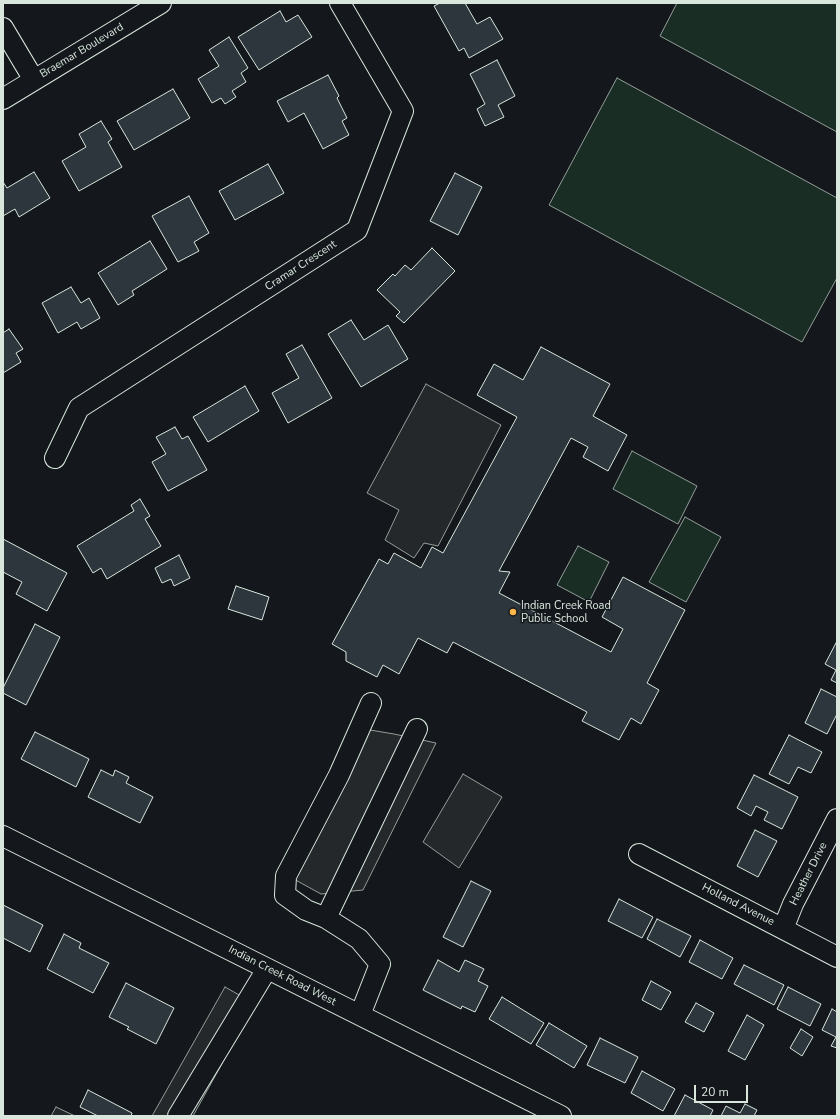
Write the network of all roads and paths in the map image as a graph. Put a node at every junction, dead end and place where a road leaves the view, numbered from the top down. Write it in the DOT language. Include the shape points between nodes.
graph roads {
  1 [pos="161,3"];
  2 [pos="340,3"];
  3 [pos="3,28"];
  4 [pos="34,80"];
  5 [pos="3,99"];
  6 [pos="54,458"];
  7 [pos="371,703"];
  8 [pos="417,729"];
  9 [pos="837,819"];
  10 [pos="3,836"];
  11 [pos="639,854"];
  12 [pos="326,918"];
  13 [pos="783,929"];
  14 [pos="837,957"];
  15 [pos="267,969"];
  16 [pos="360,1015"];
  17 [pos="178,1116"];
  18 [pos="561,1116"];
  1 -- 4 [label="street, Braemar Boulevard"];
  2 -- 6 [label="street, Cramar Crescent" via="403,111 357,230 79,408"];
  3 -- 4 [label="street"];
  4 -- 5 [label="street, Braemar Boulevard"];
  7 -- 12 [label="street" via="338,775 286,876 285,895 306,910"];
  8 -- 12 [label="street"];
  9 -- 13 [label="street, Heather Drive" via="793,904"];
  10 -- 15 [label="street, Indian Creek Road West"];
  11 -- 13 [label="street, Holland Avenue"];
  12 -- 16 [label="street" via="359,939 380,964"];
  13 -- 14 [label="street, Holland Avenue"];
  15 -- 16 [label="street, Indian Creek Road West"];
  15 -- 17 [label="street"];
  16 -- 18 [label="street, Indian Creek Road West"];
}
